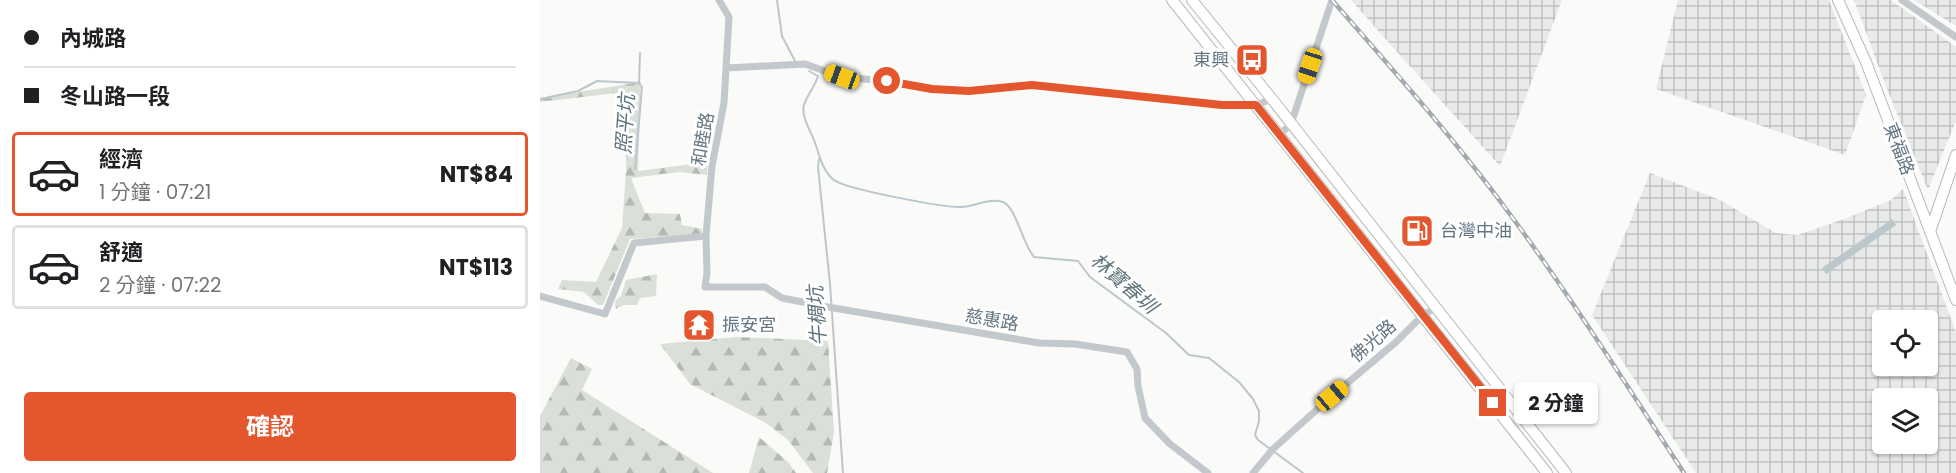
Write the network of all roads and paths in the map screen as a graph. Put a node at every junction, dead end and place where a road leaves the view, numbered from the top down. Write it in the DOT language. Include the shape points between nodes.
graph roads {
  1 [pos="719,0"];
  2 [pos="1172,0"];
  3 [pos="1192,0"];
  4 [pos="1332,0"];
  5 [pos="1838,0"];
  6 [pos="1902,0"];
  7 [pos="1956,37"];
  8 [pos="726,68"];
  9 [pos="1272,99"];
  10 [pos="1256,105"];
  11 [pos="1291,124"];
  12 [pos="1279,135"];
  13 [pos="1956,154"];
  14 [pos="1930,232"];
  15 [pos="706,236"];
  16 [pos="705,287"];
  17 [pos="540,296"];
  18 [pos="1956,300"];
  19 [pos="1436,308"];
  20 [pos="1423,315"];
  21 [pos="1208,473"];
  22 [pos="1253,473"];
  23 [pos="1547,473"];
  24 [pos="1566,473"];
  1 -- 8 [label="street, 和睦路" via="729,17"];
  2 -- 10 [label="main road"];
  3 -- 9 [label="main road"];
  4 -- 11 [label="street"];
  5 -- 14 [label="main road, 東福路"];
  6 -- 7 [label="street"];
  8 -- 10 [label="street" via="805,64 842,77 932,89 969,91 1032,85 1222,105"];
  8 -- 15 [label="street, 和睦路"];
  9 -- 10 [label="street"];
  9 -- 11 [label="main road"];
  10 -- 12 [label="main road"];
  11 -- 12 [label="street"];
  11 -- 19 [label="main road"];
  12 -- 20 [label="main road"];
  13 -- 14 [label="main road"];
  14 -- 18 [label="main road, 東福路"];
  15 -- 16 [label="street, 和睦路"];
  15 -- 17 [label="street" via="634,243 605,314"];
  16 -- 21 [label="street, 慈惠路" via="765,287 782,298 831,307 1039,343 1126,352 1137,369 1145,418 1170,444"];
  19 -- 20 [label="street, 佛光路"];
  19 -- 24 [label="main road"];
  20 -- 22 [label="street, 佛光路" via="1273,450"];
  20 -- 23 [label="main road"];
}
